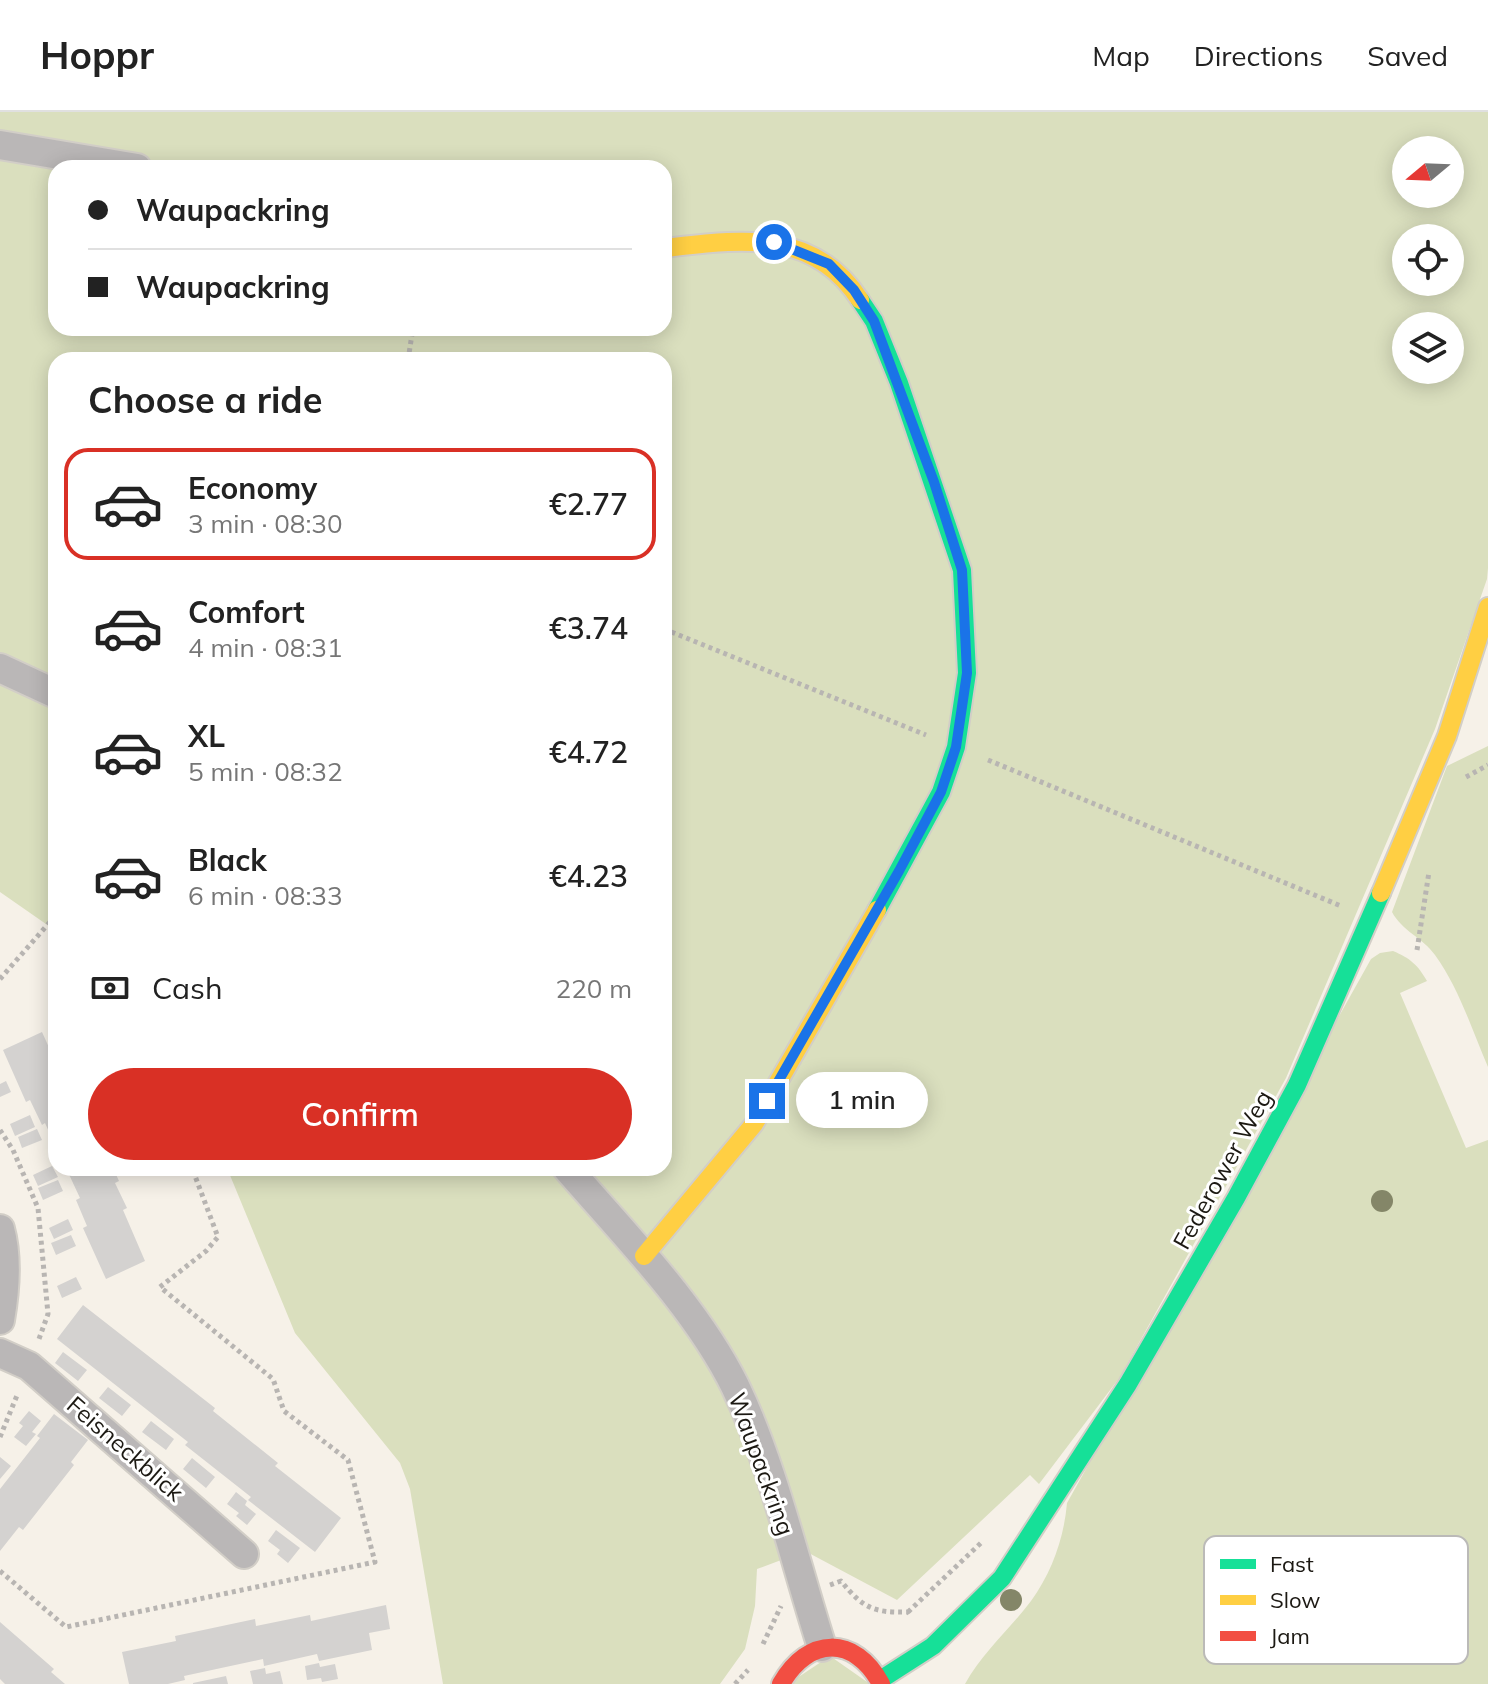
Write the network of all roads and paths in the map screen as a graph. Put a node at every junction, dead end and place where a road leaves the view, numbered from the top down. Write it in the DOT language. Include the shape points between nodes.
graph roads {
  1 [pos="0,145"];
  2 [pos="89,160"];
  3 [pos="672,247"];
  4 [pos="1488,607"];
  5 [pos="672,632"];
  6 [pos="0,668"];
  7 [pos="48,690"];
  8 [pos="956,747"];
  9 [pos="1370,918"];
  10 [pos="48,924"];
  11 [pos="0,979"];
  12 [pos="195,1176"];
  13 [pos="574,1176"];
  14 [pos="0,1229"];
  15 [pos="644,1256"];
  16 [pos="0,1320"];
  17 [pos="0,1353"];
  18 [pos="244,1554"];
  19 [pos="0,1571"];
  20 [pos="841,1581"];
  21 [pos="805,1593"];
  22 [pos="762,1647"];
  23 [pos="822,1647"];
  24 [pos="750,1667"];
  25 [pos="880,1682"];
  26 [pos="735,1684"];
  27 [pos="781,1684"];
  1 -- 2 [label="street"];
  3 -- 8 [label="street" via="774,242 829,264 874,321 962,570 967,673"];
  4 -- 9 [label="street, Federower Weg" via="1447,736"];
  5 -- 8 [label="path"];
  6 -- 7 [label="street"];
  8 -- 9 [label="path"];
  8 -- 15 [label="street" via="941,792 899,871 754,1124"];
  9 -- 25 [label="street, Federower Weg" via="1297,1085 1128,1384 1002,1578 933,1646"];
  10 -- 11 [label="path"];
  12 -- 19 [label="path" via="218,1237 160,1287 273,1379 284,1411 348,1460 375,1562 66,1627"];
  13 -- 15 [label="street, Waupackring"];
  14 -- 16 [label="street"];
  15 -- 21 [label="street, Waupackring" via="734,1385"];
  17 -- 18 [label="street, Feisneckblick" via="29,1366"];
  20 -- 21 [label="path"];
  21 -- 22 [label="path" via="782,1604"];
  21 -- 23 [label="street, Waupackring"];
  23 -- 25 [label="street" via="854,1652 874,1668"];
  23 -- 27 [label="street" via="793,1663"];
  24 -- 26 [label="path"];
}
